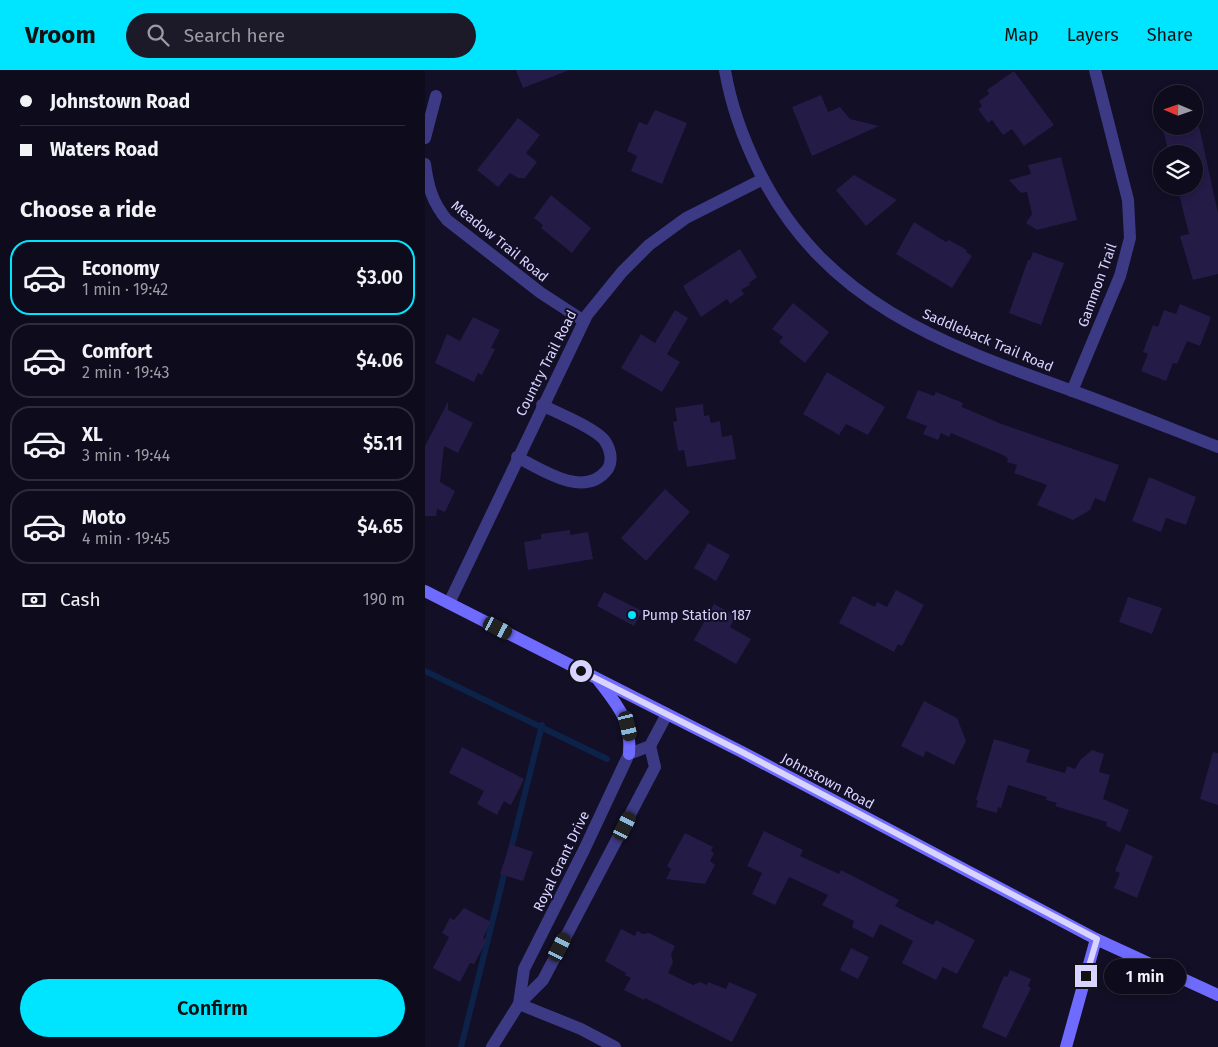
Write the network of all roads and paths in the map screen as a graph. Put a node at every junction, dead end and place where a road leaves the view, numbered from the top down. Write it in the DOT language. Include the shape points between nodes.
graph roads {
  1 [pos="725,70"];
  2 [pos="1095,70"];
  3 [pos="436,96"];
  4 [pos="425,138"];
  5 [pos="425,164"];
  6 [pos="763,179"];
  7 [pos="584,321"];
  8 [pos="1072,391"];
  9 [pos="542,405"];
  10 [pos="1218,447"];
  11 [pos="517,457"];
  12 [pos="425,591"];
  13 [pos="449,602"];
  14 [pos="598,679"];
  15 [pos="667,714"];
  16 [pos="650,746"];
  17 [pos="629,754"];
  18 [pos="1097,939"];
  19 [pos="1218,995"];
  20 [pos="519,1004"];
  21 [pos="493,1047"];
  22 [pos="615,1047"];
  23 [pos="1066,1047"];
  1 -- 6 [label="street, Saddleback Trail Road" via="733,107"];
  2 -- 8 [label="street, Gammon Trail" via="1128,200 1130,238 1120,276"];
  3 -- 4 [label="street"];
  5 -- 7 [label="street, Meadow Trail Road" via="429,192 447,220 541,293"];
  6 -- 7 [label="street, Country Trail Road" via="686,218 649,245 622,272"];
  6 -- 8 [label="street, Saddleback Trail Road" via="775,202 817,254 869,300 934,338"];
  7 -- 9 [label="street, Country Trail Road"];
  8 -- 10 [label="street, Saddleback Trail Road"];
  9 -- 11 [label="street, Country Trail Road"];
  9 -- 11 [label="street" via="605,440 611,456 609,467 601,478 590,483 573,482"];
  11 -- 13 [label="street, Country Trail Road"];
  12 -- 13 [label="main road, Johnstown Road"];
  13 -- 14 [label="main road, Johnstown Road"];
  14 -- 15 [label="main road, Johnstown Road"];
  14 -- 17 [label="main road" via="628,726 631,736"];
  15 -- 16 [label="street"];
  15 -- 18 [label="main road, Johnstown Road"];
  16 -- 17 [label="street"];
  16 -- 20 [label="street, Royal Grant Drive" via="655,766 543,980"];
  17 -- 20 [label="street, Royal Grant Drive" via="524,969"];
  18 -- 19 [label="main road, Johnstown Road"];
  18 -- 23 [label="main road"];
  20 -- 21 [label="street, Royal Grant Drive"];
  20 -- 22 [label="street" via="581,1029"];
}
